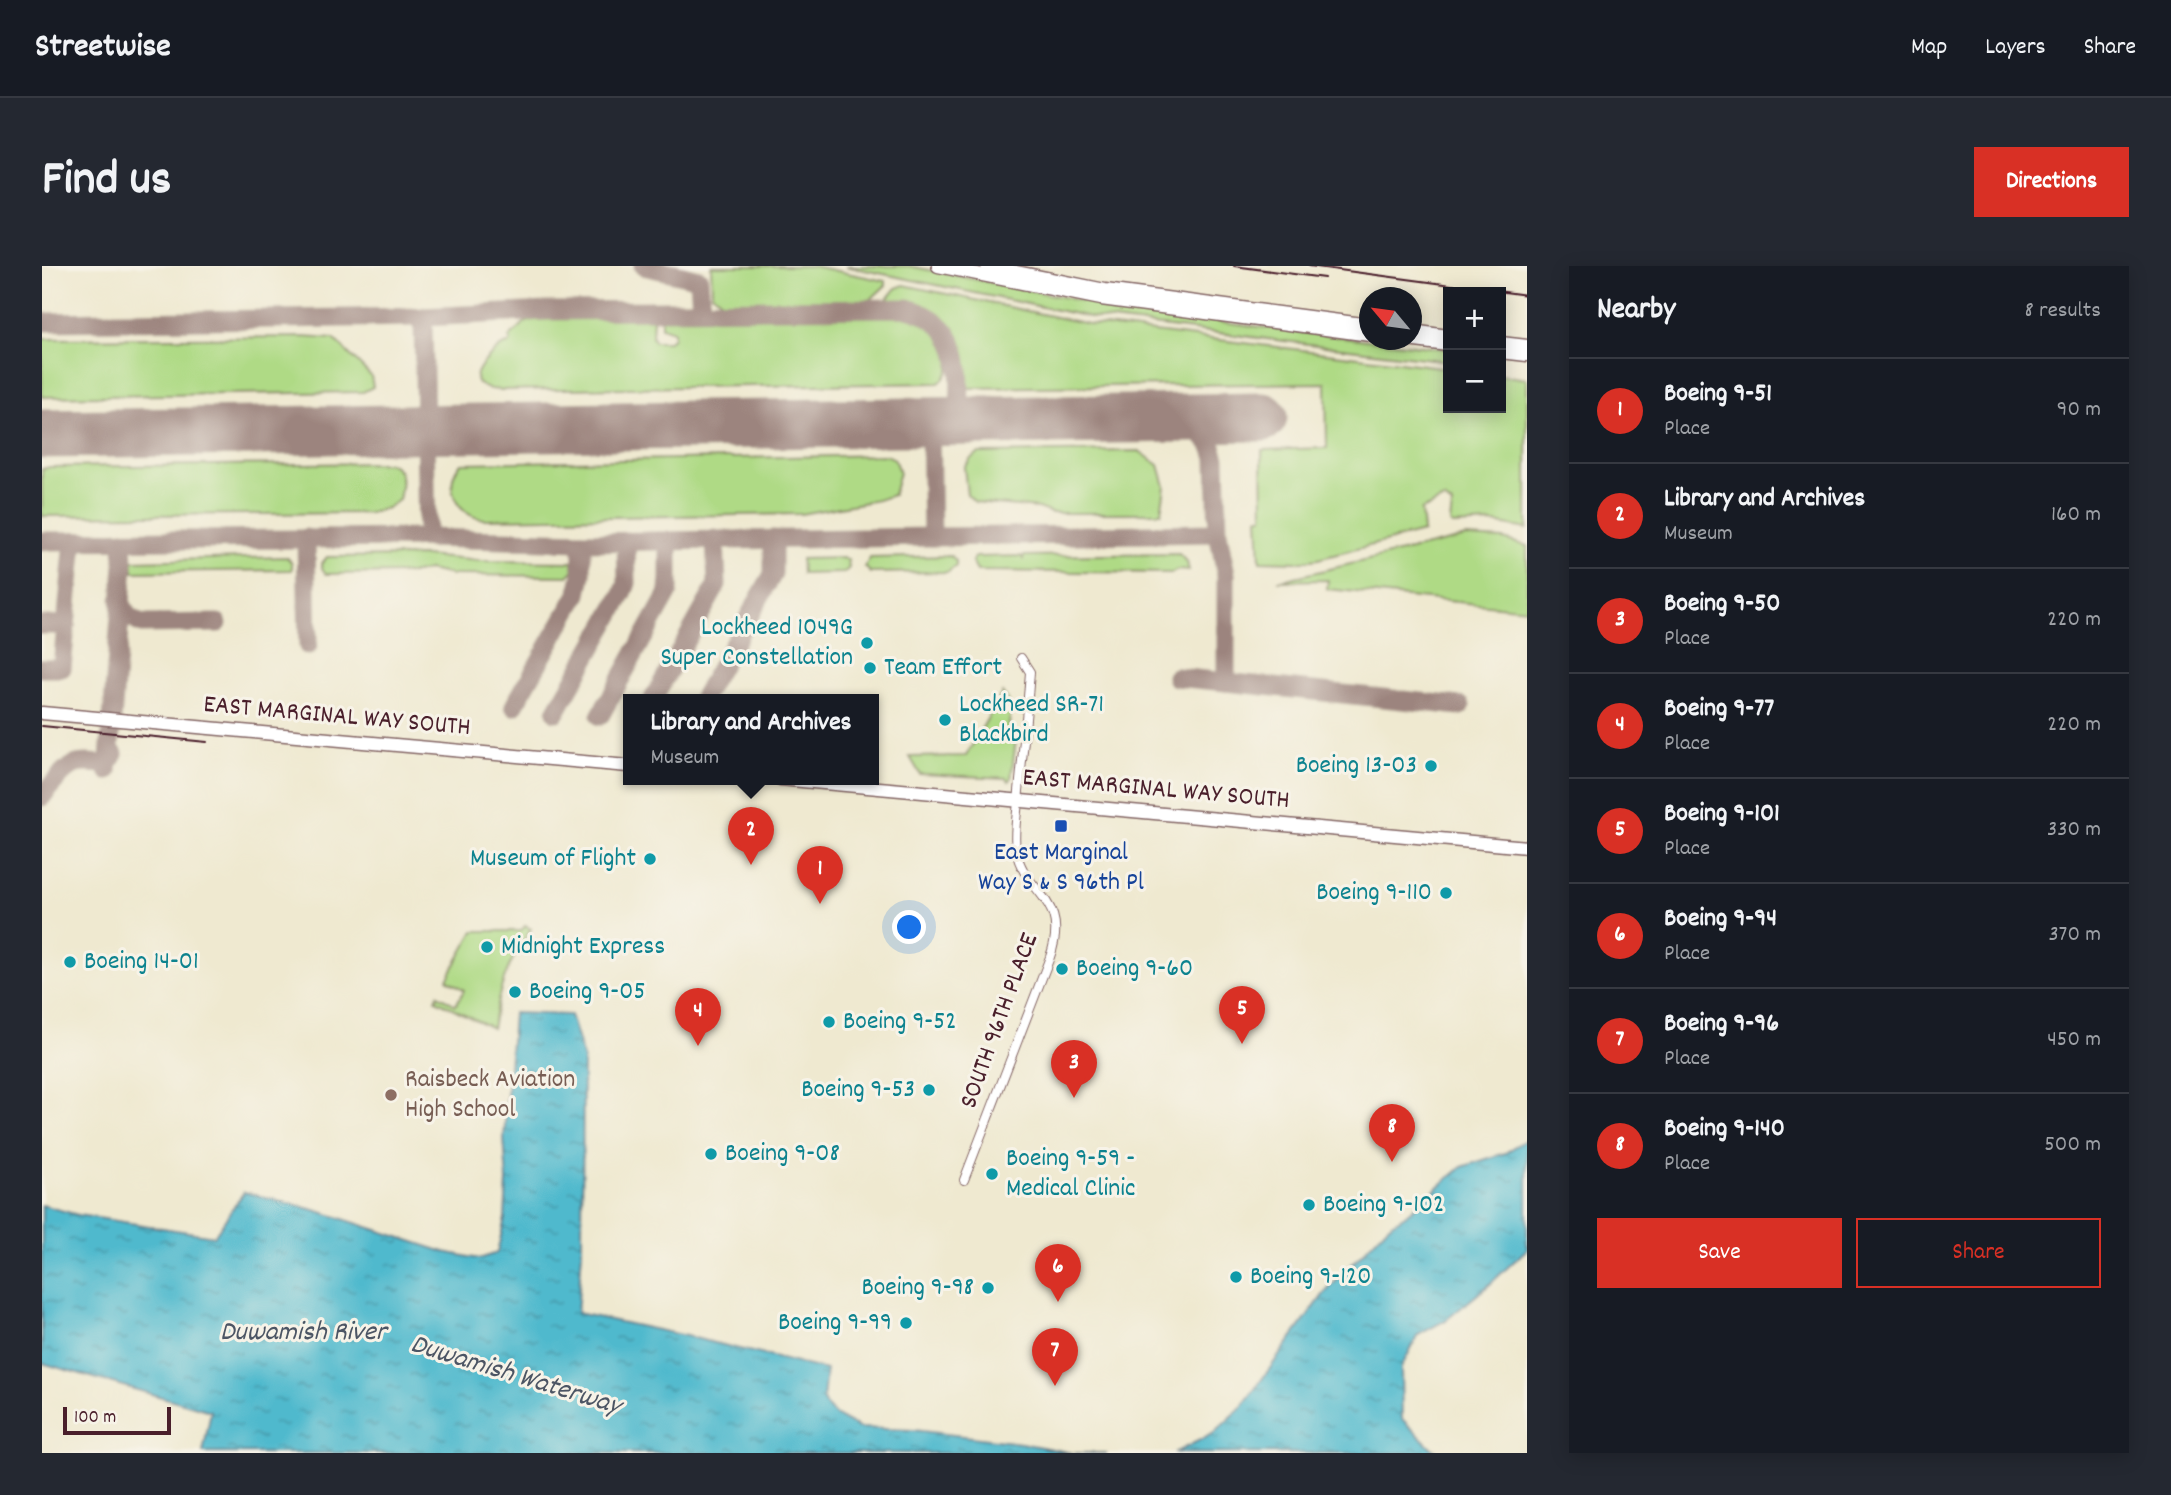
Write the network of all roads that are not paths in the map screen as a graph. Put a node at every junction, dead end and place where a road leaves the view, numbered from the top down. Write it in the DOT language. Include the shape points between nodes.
graph roads {
  1 [pos="938,266"];
  2 [pos="987,266"];
  3 [pos="1359,324"];
  4 [pos="1422,332"];
  5 [pos="1359,334"];
  6 [pos="1443,335"];
  7 [pos="1422,342"];
  8 [pos="1443,344"];
  9 [pos="1506,344"];
  10 [pos="1527,346"];
  11 [pos="1506,353"];
  12 [pos="1527,355"];
  13 [pos="1021,658"];
  14 [pos="42,713"];
  15 [pos="623,766"];
  16 [pos="848,785"];
  17 [pos="1018,800"];
  18 [pos="1527,847"];
  19 [pos="964,1181"];
  1 -- 5 [label="main road" via="1101,299"];
  2 -- 3 [label="main road" via="1105,290"];
  4 -- 6 [label="main road"];
  7 -- 8 [label="main road"];
  9 -- 10 [label="main road"];
  11 -- 12 [label="main road"];
  13 -- 17 [label="street, SOUTH 96TH PLACE" via="1030,672"];
  14 -- 15 [label="main road, EAST MARGINAL WAY SOUTH"];
  16 -- 17 [label="main road, EAST MARGINAL WAY SOUTH"];
  17 -- 18 [label="main road, EAST MARGINAL WAY SOUTH"];
  17 -- 19 [label="street, SOUTH 96TH PLACE" via="1018,858 1048,903 1055,939"];
}
